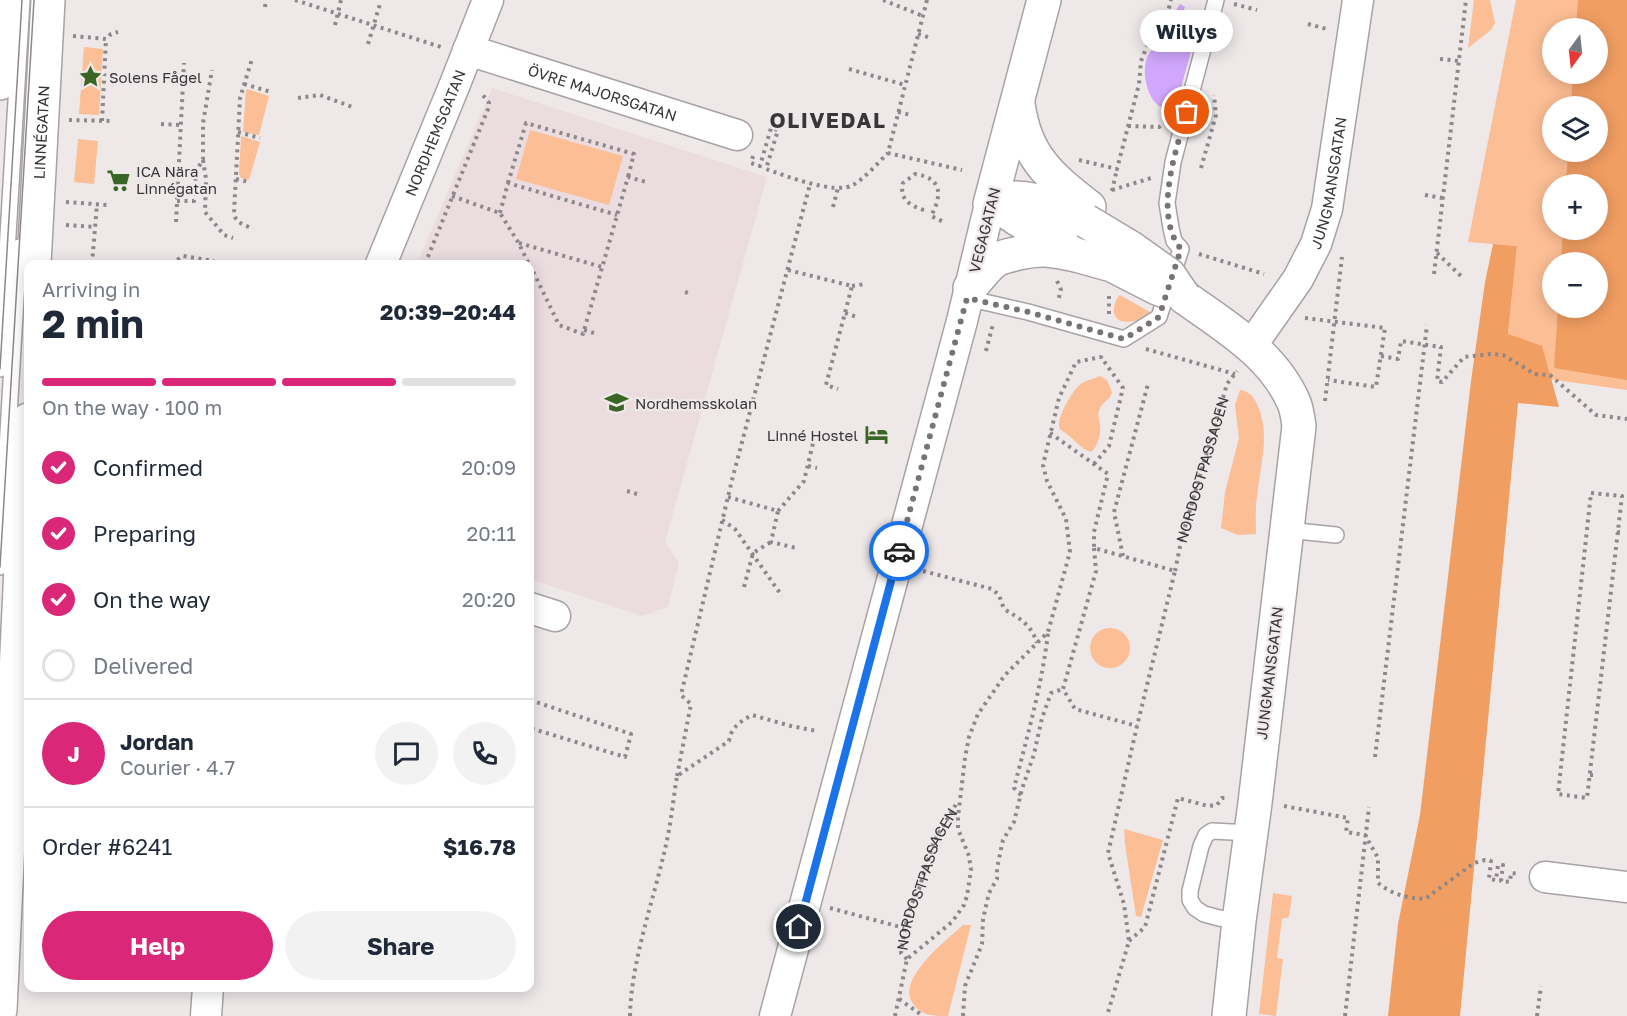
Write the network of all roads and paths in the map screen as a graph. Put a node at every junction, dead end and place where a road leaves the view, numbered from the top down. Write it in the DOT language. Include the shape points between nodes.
graph roads {
  1 [pos="4,0"];
  2 [pos="22,0"];
  3 [pos="34,0"];
  4 [pos="48,0"];
  5 [pos="266,0"];
  6 [pos="295,0"];
  7 [pos="341,0"];
  8 [pos="488,0"];
  9 [pos="883,0"];
  10 [pos="927,0"];
  11 [pos="1044,0"];
  12 [pos="1171,0"];
  13 [pos="1216,0"];
  14 [pos="1233,0"];
  15 [pos="1358,0"];
  16 [pos="1466,0"];
  17 [pos="302,1"];
  18 [pos="380,4"];
  19 [pos="265,7"];
  20 [pos="1257,10"];
  21 [pos="338,14"];
  22 [pos="923,16"];
  23 [pos="1308,24"];
  24 [pos="335,26"];
  25 [pos="374,26"];
  26 [pos="1331,30"];
  27 [pos="118,32"];
  28 [pos="918,34"];
  29 [pos="73,36"];
  30 [pos="931,38"];
  31 [pos="106,39"];
  32 [pos="368,44"];
  33 [pos="458,50"];
  34 [pos="1440,58"];
  35 [pos="252,59"];
  36 [pos="1459,61"];
  37 [pos="184,63"];
  38 [pos="849,69"];
  39 [pos="212,70"];
  40 [pos="0,83"];
  41 [pos="244,84"];
  42 [pos="905,85"];
  43 [pos="271,92"];
  44 [pos="482,94"];
  45 [pos="298,98"];
  46 [pos="1018,101"];
  47 [pos="355,108"];
  48 [pos="898,112"];
  49 [pos="1187,112"];
  50 [pos="911,115"];
  51 [pos="69,120"];
  52 [pos="102,121"];
  53 [pos="113,121"];
  54 [pos="161,124"];
  55 [pos="182,125"];
  56 [pos="1128,126"];
  57 [pos="238,132"];
  58 [pos="260,138"];
  59 [pos="746,144"];
  60 [pos="888,153"];
  61 [pos="1070,158"];
  62 [pos="203,159"];
  63 [pos="1172,166"];
  64 [pos="962,170"];
  65 [pos="628,177"];
  66 [pos="236,179"];
  67 [pos="249,182"];
  68 [pos="646,182"];
  69 [pos="508,183"];
  70 [pos="810,184"];
  71 [pos="838,188"];
  72 [pos="1425,195"];
  73 [pos="452,196"];
  74 [pos="995,197"];
  75 [pos="1443,198"];
  76 [pos="177,201"];
  77 [pos="65,202"];
  78 [pos="97,204"];
  79 [pos="107,205"];
  80 [pos="833,207"];
  81 [pos="924,210"];
  82 [pos="500,213"];
  83 [pos="617,215"];
  84 [pos="176,222"];
  85 [pos="946,223"];
  86 [pos="63,225"];
  87 [pos="95,227"];
  88 [pos="249,227"];
  89 [pos="1082,233"];
  90 [pos="233,238"];
  91 [pos="518,242"];
  92 [pos="1181,249"];
  93 [pos="1437,253"];
  94 [pos="1122,257"];
  95 [pos="34,260"];
  96 [pos="92,260"];
  97 [pos="177,260"];
  98 [pos="208,260"];
  99 [pos="382,260"];
  100 [pos="427,260"];
  101 [pos="527,260"];
  102 [pos="602,267"];
  103 [pos="788,270"];
  104 [pos="1264,274"];
  105 [pos="1434,274"];
  106 [pos="534,275"];
  107 [pos="1464,279"];
  108 [pos="865,284"];
  109 [pos="852,286"];
  110 [pos="685,292"];
  111 [pos="968,293"];
  112 [pos="692,294"];
  113 [pos="1057,303"];
  114 [pos="845,313"];
  115 [pos="857,317"];
  116 [pos="1301,318"];
  117 [pos="1427,325"];
  118 [pos="584,330"];
  119 [pos="594,333"];
  120 [pos="1108,335"];
  121 [pos="1424,345"];
  122 [pos="1170,356"];
  123 [pos="1381,356"];
  124 [pos="1101,357"];
  125 [pos="1241,363"];
  126 [pos="0,369"];
  127 [pos="1328,380"];
  128 [pos="1148,384"];
  129 [pos="838,389"];
  130 [pos="1627,419"];
  131 [pos="1050,432"];
  132 [pos="814,439"];
  133 [pos="1094,464"];
  134 [pos="808,466"];
  135 [pos="817,468"];
  136 [pos="627,491"];
  137 [pos="637,494"];
  138 [pos="728,497"];
  139 [pos="778,511"];
  140 [pos="722,520"];
  141 [pos="1287,530"];
  142 [pos="1617,532"];
  143 [pos="1624,533"];
  144 [pos="1336,535"];
  145 [pos="24,540"];
  146 [pos="771,542"];
  147 [pos="796,548"];
  148 [pos="1094,548"];
  149 [pos="753,553"];
  150 [pos="1123,556"];
  151 [pos="0,567"];
  152 [pos="922,570"];
  153 [pos="1174,571"];
  154 [pos="744,587"];
  155 [pos="782,596"];
  156 [pos="1048,632"];
  157 [pos="1037,643"];
  158 [pos="1063,689"];
  159 [pos="534,701"];
  160 [pos="1137,726"];
  161 [pos="534,729"];
  162 [pos="817,731"];
  163 [pos="1375,757"];
  164 [pos="1590,775"];
  165 [pos="1597,775"];
  166 [pos="677,776"];
  167 [pos="1021,795"];
  168 [pos="1228,799"];
  169 [pos="959,800"];
  170 [pos="1370,807"];
  171 [pos="1318,814"];
  172 [pos="1251,832"];
  173 [pos="1365,836"];
  174 [pos="1545,877"];
  175 [pos="1627,888"];
  176 [pos="830,908"];
  177 [pos="1239,921"];
  178 [pos="905,928"];
  179 [pos="1129,941"];
  180 [pos="907,959"];
  181 [pos="1541,986"];
  182 [pos="208,992"];
  183 [pos="898,999"];
  184 [pos="0,1010"];
  185 [pos="206,1016"];
  186 [pos="630,1016"];
  187 [pos="775,1016"];
  188 [pos="895,1016"];
  189 [pos="923,1016"];
  190 [pos="963,1016"];
  191 [pos="1107,1016"];
  192 [pos="1229,1016"];
  193 [pos="1345,1016"];
  194 [pos="1537,1016"];
  1 -- 40 [label="street"];
  2 -- 126 [label="lane"];
  3 -- 151 [label="lane"];
  4 -- 95 [label="street, LINNÉGATAN"];
  5 -- 19 [label="path"];
  6 -- 17 [label="path"];
  7 -- 21 [label="path"];
  8 -- 33 [label="street, NORDHEMSGATAN"];
  9 -- 22 [label="path"];
  10 -- 22 [label="path"];
  11 -- 46 [label="street, VEGAGATAN"];
  12 -- 56 [label="path" via="1167,16 1149,40 1141,61"];
  13 -- 49 [label="lane"];
  14 -- 20 [label="path" via="1232,4"];
  15 -- 125 [label="street, JUNGMANSGATAN" via="1328,209 1317,244"];
  16 -- 36 [label="path"];
  17 -- 21 [label="path"];
  18 -- 25 [label="path"];
  21 -- 24 [label="path"];
  21 -- 25 [label="path"];
  22 -- 28 [label="path"];
  23 -- 26 [label="path"];
  25 -- 32 [label="path"];
  25 -- 33 [label="path"];
  27 -- 31 [label="path"];
  28 -- 30 [label="path"];
  28 -- 42 [label="path"];
  29 -- 31 [label="path"];
  31 -- 52 [label="path"];
  33 -- 59 [label="street, ÖVRE MAJORSGATAN"];
  33 -- 99 [label="street, NORDHEMSGATAN"];
  34 -- 36 [label="path"];
  35 -- 41 [label="path"];
  36 -- 75 [label="path"];
  37 -- 55 [label="path"];
  38 -- 42 [label="path"];
  39 -- 62 [label="path" via="203,123"];
  41 -- 43 [label="path"];
  41 -- 57 [label="path"];
  42 -- 48 [label="path"];
  44 -- 73 [label="path" via="489,103 488,109"];
  45 -- 47 [label="path" via="320,95"];
  46 -- 74 [label="street, VEGAGATAN"];
  46 -- 89 [label="street" via="1028,144 1061,186"];
  48 -- 50 [label="path"];
  48 -- 60 [label="path"];
  49 -- 56 [label="path" via="1159,127"];
  49 -- 63 [label="lane"];
  51 -- 52 [label="path"];
  52 -- 53 [label="path"];
  54 -- 55 [label="path"];
  55 -- 76 [label="path"];
  56 -- 61 [label="path" via="1117,169"];
  57 -- 58 [label="path"];
  57 -- 66 [label="path"];
  59 -- 70 [label="path" via="751,163 760,165 771,128 778,130 766,169"];
  60 -- 64 [label="path"];
  60 -- 71 [label="path" via="854,185"];
  62 -- 76 [label="path" via="196,172 194,201"];
  62 -- 90 [label="path" via="205,212 224,235"];
  63 -- 89 [label="path"];
  63 -- 92 [label="lane" via="1167,203 1174,241"];
  65 -- 68 [label="path"];
  65 -- 69 [label="path" via="634,154 526,123"];
  65 -- 83 [label="path"];
  66 -- 67 [label="path"];
  66 -- 88 [label="path" via="234,218"];
  69 -- 82 [label="path"];
  69 -- 83 [label="path"];
  70 -- 71 [label="path"];
  70 -- 103 [label="path"];
  71 -- 80 [label="path"];
  72 -- 75 [label="path"];
  73 -- 82 [label="path"];
  73 -- 100 [label="path"];
  74 -- 89 [label="street" via="1050,206"];
  74 -- 111 [label="street, VEGAGATAN"];
  75 -- 93 [label="path"];
  76 -- 84 [label="path"];
  77 -- 78 [label="path"];
  78 -- 79 [label="path"];
  78 -- 87 [label="path"];
  81 -- 85 [label="path" via="911,206 902,196 903,183 915,174 932,179 936,185 939,198 932,216"];
  82 -- 91 [label="path"];
  83 -- 102 [label="path"];
  86 -- 87 [label="path"];
  87 -- 96 [label="path"];
  89 -- 94 [label="street, bridge"];
  89 -- 94 [label="street" via="1116,229"];
  89 -- 111 [label="street" via="1050,249 996,261"];
  89 -- 113 [label="path" via="1058,282 1061,290"];
  91 -- 101 [label="path"];
  91 -- 102 [label="path"];
  92 -- 104 [label="path"];
  92 -- 120 [label="lane" via="1159,317 1124,339"];
  93 -- 105 [label="path"];
  93 -- 107 [label="path"];
  94 -- 125 [label="street, JUNGMANSGATAN, bridge" via="1169,275"];
  97 -- 98 [label="path" via="183,256"];
  102 -- 118 [label="path"];
  103 -- 109 [label="path"];
  103 -- 138 [label="path"];
  106 -- 118 [label="path" via="559,325 583,334"];
  108 -- 109 [label="path"];
  109 -- 114 [label="path"];
  110 -- 112 [label="path"];
  111 -- 120 [label="lane"];
  111 -- 187 [label="street, VEGAGATAN"];
  114 -- 115 [label="path"];
  114 -- 129 [label="path" via="826,386"];
  116 -- 123 [label="path" via="1385,328"];
  117 -- 121 [label="path"];
  118 -- 119 [label="path"];
  120 -- 124 [label="path"];
  121 -- 123 [label="path" via="1401,341 1398,359"];
  121 -- 130 [label="path" via="1441,347 1437,381 1442,382 1464,357 1503,355 1535,374 1550,375 1596,415"];
  121 -- 163 [label="path"];
  122 -- 125 [label="path"];
  123 -- 127 [label="path" via="1376,387"];
  124 -- 131 [label="path" via="1076,362 1059,398"];
  124 -- 133 [label="path" via="1123,388 1109,446"];
  125 -- 141 [label="street, JUNGMANSGATAN" via="1273,368 1295,405 1298,443"];
  125 -- 153 [label="path, NORDOSTPASSAGEN" via="1227,384"];
  128 -- 150 [label="path" via="1114,512"];
  131 -- 133 [label="path"];
  131 -- 156 [label="path" via="1043,465 1066,519 1070,552"];
  132 -- 134 [label="path"];
  133 -- 148 [label="path" via="1108,474"];
  134 -- 135 [label="path"];
  134 -- 139 [label="path" via="804,481"];
  136 -- 137 [label="path"];
  138 -- 139 [label="path"];
  138 -- 140 [label="path"];
  139 -- 146 [label="path"];
  140 -- 149 [label="path" via="735,529"];
  140 -- 166 [label="path" via="681,695 691,704"];
  141 -- 144 [label="lane"];
  141 -- 172 [label="street, JUNGMANSGATAN"];
  142 -- 143 [label="path"];
  142 -- 164 [label="path"];
  142 -- 164 [label="path" via="1622,496 1591,493 1558,794 1587,798"];
  145 -- 184 [label="street"];
  146 -- 147 [label="path"];
  146 -- 149 [label="path"];
  148 -- 150 [label="path"];
  148 -- 158 [label="path" via="1096,570"];
  149 -- 154 [label="path"];
  149 -- 155 [label="path"];
  150 -- 153 [label="path"];
  152 -- 157 [label="path" via="992,589 1004,609 1034,632"];
  153 -- 160 [label="path, NORDOSTPASSAGEN"];
  156 -- 157 [label="path"];
  156 -- 167 [label="path" via="1043,670 1014,788"];
  157 -- 169 [label="path" via="1005,675 978,714 969,738"];
  158 -- 160 [label="path" via="1075,709"];
  158 -- 167 [label="path" via="1051,693"];
  159 -- 161 [label="path" via="631,734 625,758"];
  160 -- 179 [label="path, NORDOSTPASSAGEN" via="1108,854 1124,904"];
  162 -- 166 [label="path" via="752,715 730,733 729,741"];
  164 -- 165 [label="path"];
  166 -- 186 [label="path"];
  167 -- 190 [label="path" via="989,894 982,944 965,986"];
  168 -- 179 [label="path" via="1208,806 1178,798 1145,927"];
  169 -- 178 [label="path, NORDOSTPASSAGEN" via="934,841"];
  169 -- 180 [label="path" via="958,829 971,870 968,896 952,922"];
  170 -- 173 [label="path"];
  171 -- 173 [label="path" via="1348,818 1346,832"];
  172 -- 177 [label="street, JUNGMANSGATAN"];
  172 -- 177 [label="lane" via="1212,831 1206,835 1190,891 1195,908 1204,914"];
  173 -- 174 [label="path" via="1378,858 1378,883 1407,898 1425,899 1474,863 1485,860 1491,861 1489,879 1496,880 1498,865 1503,865 1502,881 1510,882 1511,873"];
  173 -- 193 [label="path"];
  174 -- 175 [label="street"];
  176 -- 178 [label="path"];
  177 -- 192 [label="street, JUNGMANSGATAN"];
  178 -- 180 [label="path, NORDOSTPASSAGEN" via="901,953"];
  179 -- 191 [label="path, NORDOSTPASSAGEN"];
  180 -- 183 [label="path"];
  181 -- 194 [label="path"];
  182 -- 185 [label="street"];
  183 -- 188 [label="path"];
  183 -- 189 [label="path"];
}
